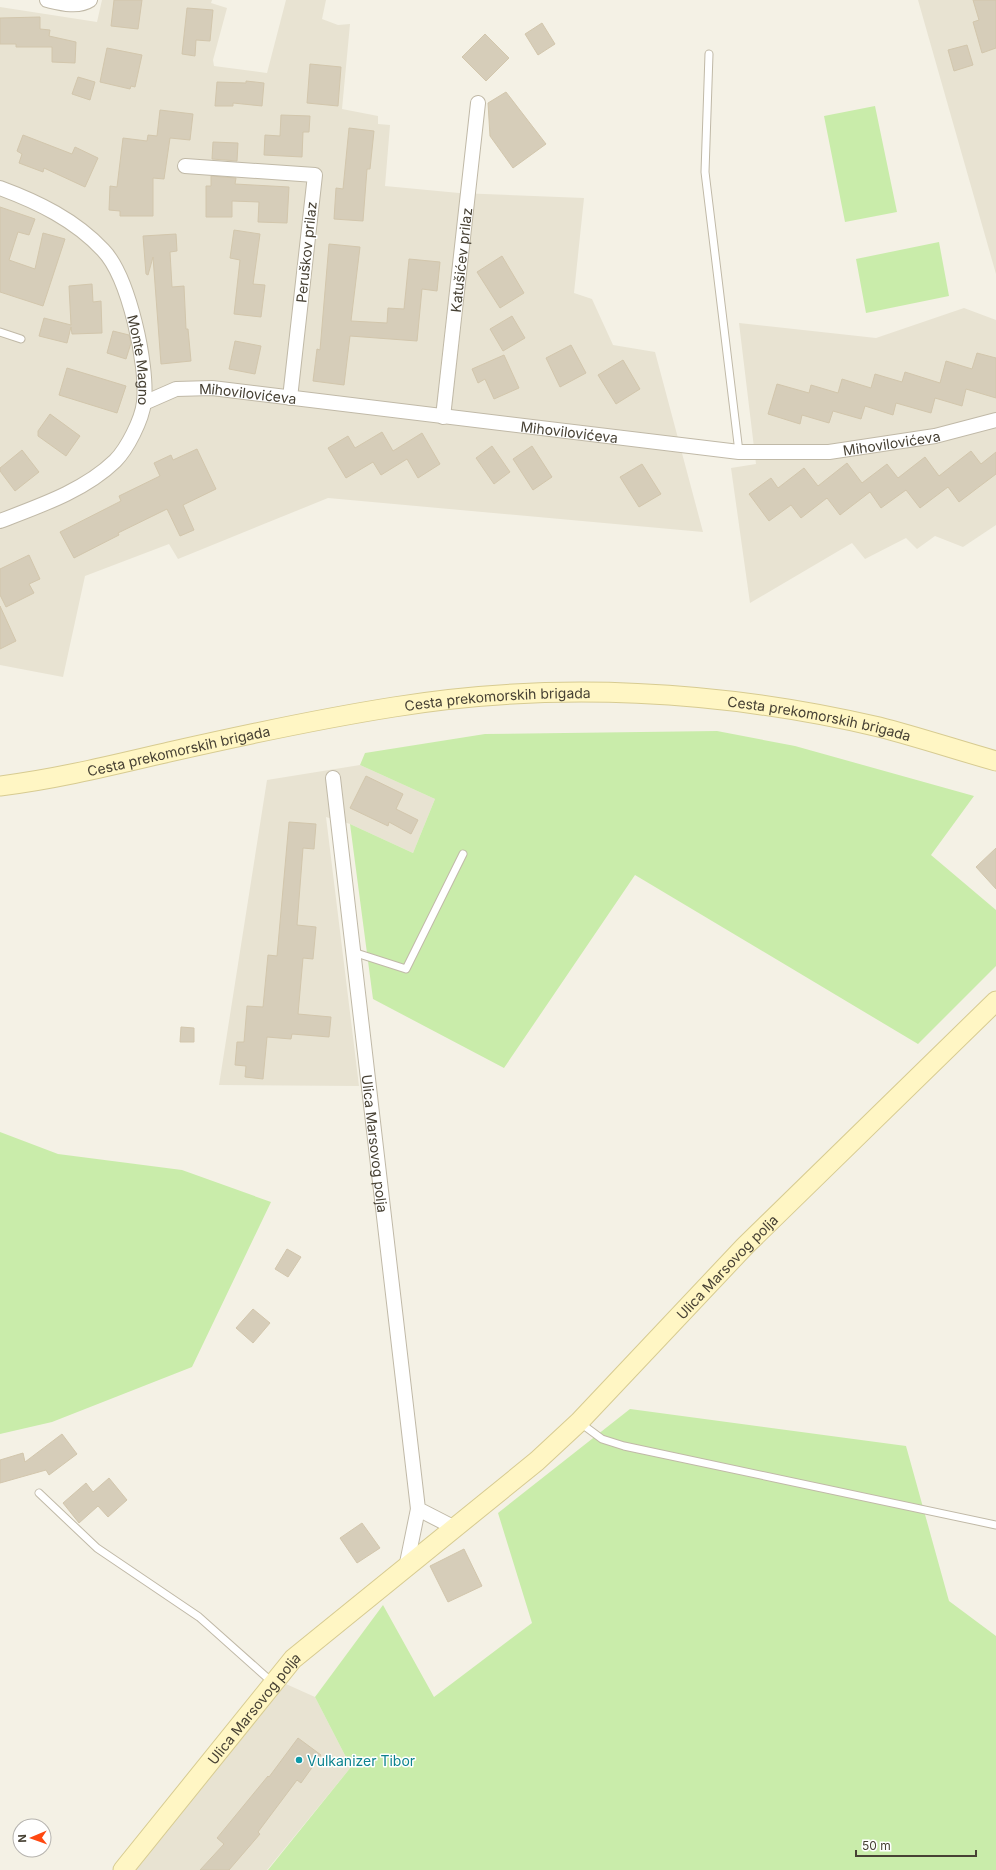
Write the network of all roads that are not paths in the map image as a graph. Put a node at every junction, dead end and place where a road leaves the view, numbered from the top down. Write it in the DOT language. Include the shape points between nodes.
graph roads {
  1 [pos="47,0"];
  2 [pos="87,2"];
  3 [pos="709,54"];
  4 [pos="478,103"];
  5 [pos="185,166"];
  6 [pos="0,188"];
  7 [pos="0,332"];
  8 [pos="21,338"];
  9 [pos="290,398"];
  10 [pos="144,403"];
  11 [pos="443,417"];
  12 [pos="996,420"];
  13 [pos="739,452"];
  14 [pos="0,521"];
  15 [pos="996,761"];
  16 [pos="333,778"];
  17 [pos="0,786"];
  18 [pos="464,854"];
  19 [pos="353,952"];
  20 [pos="996,1001"];
  21 [pos="579,1422"];
  22 [pos="39,1493"];
  23 [pos="418,1509"];
  24 [pos="996,1524"];
  25 [pos="455,1528"];
  26 [pos="406,1568"];
  27 [pos="273,1683"];
  28 [pos="123,1870"];
  1 -- 2 [label="street" via="69,4"];
  3 -- 13 [label="lane" via="705,172"];
  4 -- 11 [label="street, Katušićev prilaz"];
  5 -- 9 [label="street, Peruškov prilaz" via="315,175"];
  6 -- 10 [label="street, Monte Magno" via="40,204 65,218 104,251 123,286 134,316 142,361"];
  7 -- 8 [label="lane"];
  9 -- 10 [label="street, Mihovilovićeva" via="212,388 176,390"];
  9 -- 11 [label="street, Mihovilovićeva"];
  10 -- 14 [label="street, Monte Magno" via="133,434 115,461 87,482 54,500"];
  11 -- 13 [label="street, Mihovilovićeva"];
  12 -- 13 [label="street, Mihovilovićeva" via="935,436 829,452"];
  15 -- 17 [label="main road, Cesta prekomorskih brigada" via="880,728 775,707 656,694 536,694 450,700 364,712 101,768"];
  16 -- 19 [label="street, Ulica Marsovog polja"];
  18 -- 19 [label="lane" via="406,969"];
  19 -- 23 [label="street, Ulica Marsovog polja"];
  20 -- 21 [label="main road, Ulica Marsovog polja" via="745,1246"];
  21 -- 24 [label="lane" via="602,1440 624,1446"];
  21 -- 25 [label="main road, Ulica Marsovog polja" via="537,1461"];
  22 -- 27 [label="lane" via="97,1548 199,1617"];
  23 -- 25 [label="street"];
  23 -- 26 [label="street, Ulica Marsovog polja"];
  25 -- 26 [label="main road, Ulica Marsovog polja"];
  26 -- 27 [label="main road, Ulica Marsovog polja" via="293,1659"];
  27 -- 28 [label="main road, Ulica Marsovog polja"];
}
